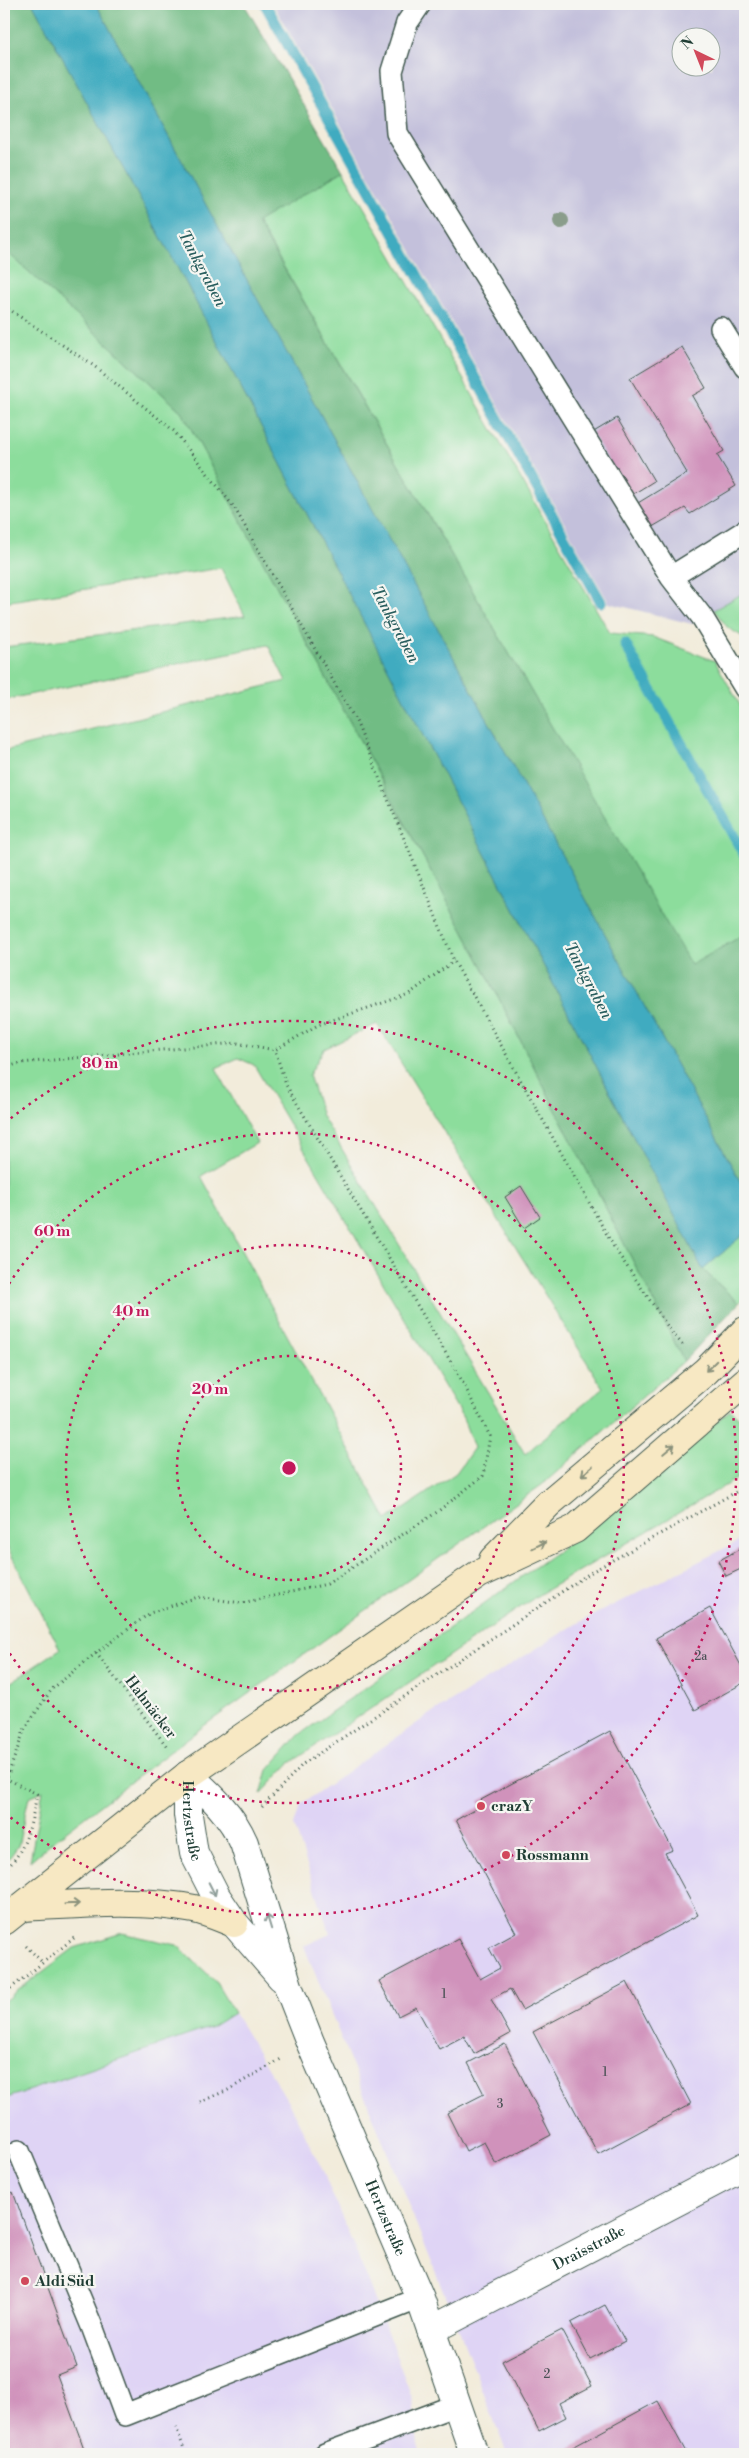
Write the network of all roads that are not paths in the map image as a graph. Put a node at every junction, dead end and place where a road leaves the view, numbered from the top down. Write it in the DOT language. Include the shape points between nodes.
graph roads {
  1 [pos="420,4"];
  2 [pos="721,328"];
  3 [pos="745,367"];
  4 [pos="745,531"];
  5 [pos="671,577"];
  6 [pos="745,688"];
  7 [pos="745,1331"];
  8 [pos="745,1382"];
  9 [pos="479,1574"];
  10 [pos="188,1775"];
  11 [pos="14,1914"];
  12 [pos="234,1923"];
  13 [pos="288,1986"];
  14 [pos="19,2151"];
  15 [pos="745,2166"];
  16 [pos="420,2298"];
  17 [pos="431,2330"];
  18 [pos="456,2405"];
  19 [pos="325,2454"];
  20 [pos="474,2454"];
  1 -- 5 [label="lane" via="407,23 392,70 397,133"];
  2 -- 3 [label="lane"];
  4 -- 5 [label="lane"];
  5 -- 6 [label="lane" via="702,617"];
  7 -- 9 [label="main road, one-way" via="706,1371 549,1503"];
  9 -- 8 [label="main road, one-way" via="574,1528"];
  9 -- 10 [label="main road"];
  10 -- 11 [label="main road"];
  10 -- 12 [label="street, Hertzstraße, one-way" via="188,1815 194,1853"];
  13 -- 10 [label="street, Hertzstraße, one-way" via="237,1827 212,1796"];
  11 -- 12 [label="main road, one-way" via="120,1903 196,1909"];
  12 -- 13 [label="street, Hertzstraße"];
  13 -- 16 [label="street, Hertzstraße"];
  14 -- 16 [label="lane" via="125,2415"];
  15 -- 17 [label="street, Draisstraße"];
  16 -- 17 [label="street, Hertzstraße"];
  17 -- 18 [label="street, Hertzstraße"];
  18 -- 19 [label="lane"];
  18 -- 20 [label="street, Hertzstraße"];
}
